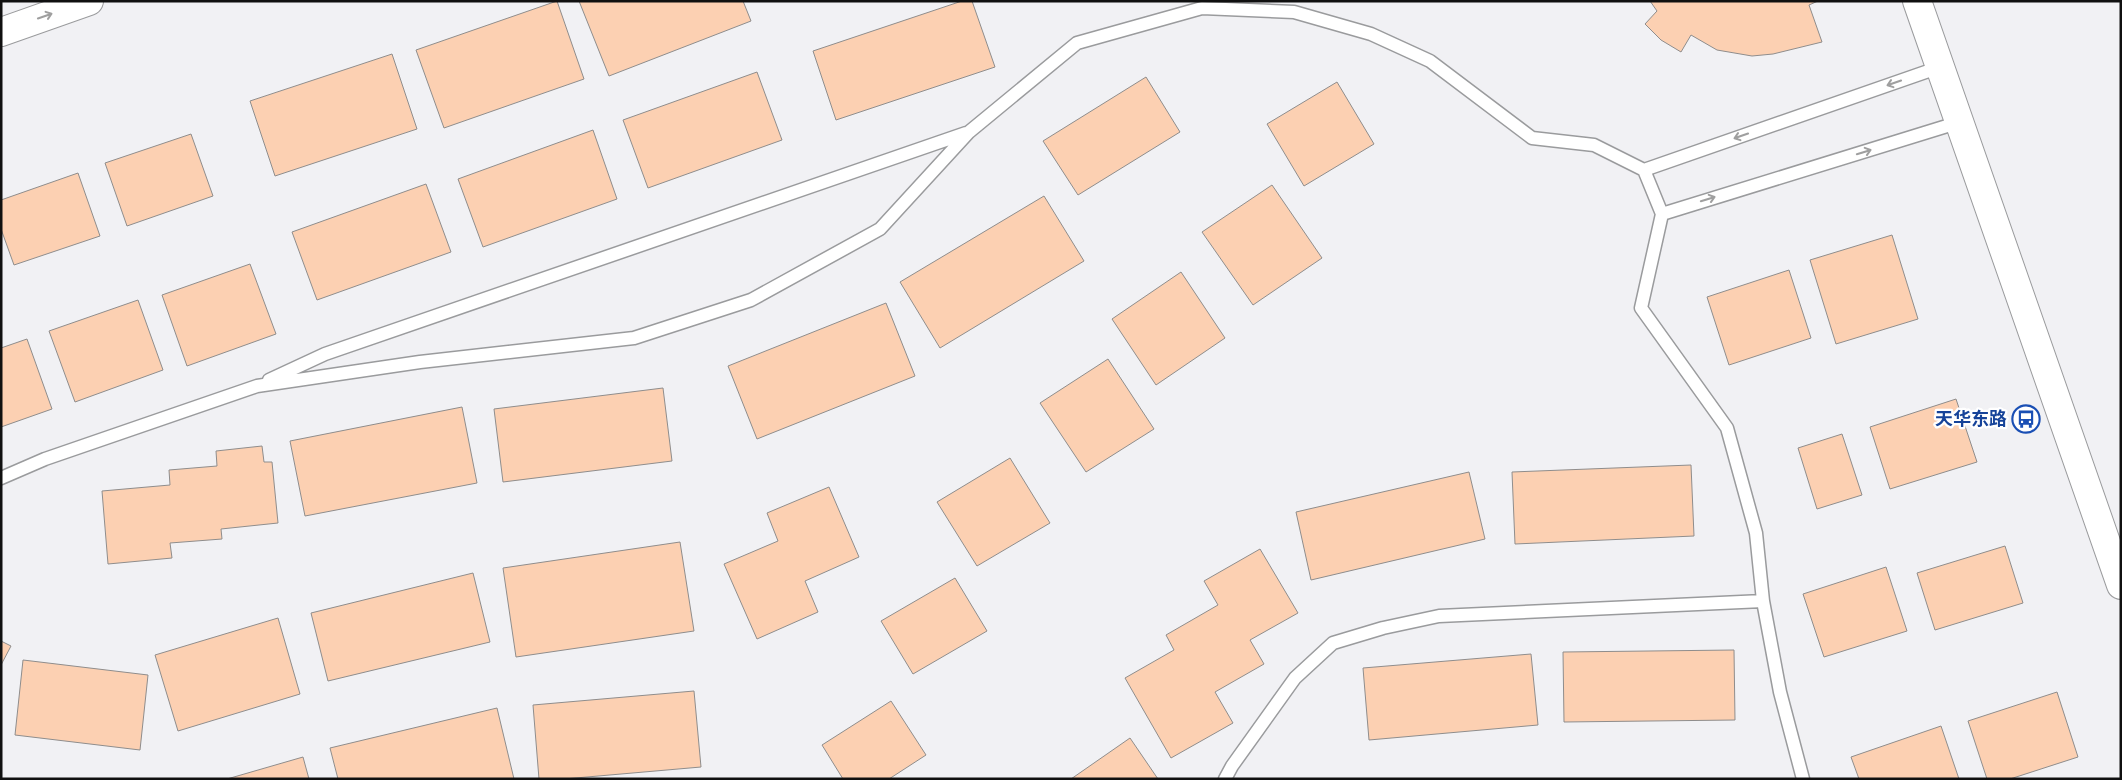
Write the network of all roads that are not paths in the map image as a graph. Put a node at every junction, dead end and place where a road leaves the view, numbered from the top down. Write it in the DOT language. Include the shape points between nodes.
graph roads {
  1 [pos="89,1"];
  2 [pos="1917,1"];
  3 [pos="1,32"];
  4 [pos="1940,66"];
  5 [pos="1960,122"];
  6 [pos="969,132"];
  7 [pos="1644,170"];
  8 [pos="1662,214"];
  9 [pos="257,386"];
  10 [pos="1,478"];
  11 [pos="2113,537"];
  12 [pos="2121,584"];
  13 [pos="1764,601"];
  14 [pos="1225,779"];
  15 [pos="1804,779"];
  3 -- 1 [label="street, one-way"];
  2 -- 4 [label="street"];
  4 -- 5 [label="street"];
  4 -- 7 [label="lane, one-way"];
  8 -- 5 [label="lane, one-way"];
  5 -- 11 [label="street"];
  6 -- 7 [label="lane" via="1077,43 1202,8 1294,12 1372,34 1430,60 1532,138 1594,144"];
  6 -- 9 [label="lane" via="325,354"];
  6 -- 9 [label="lane" via="880,229 751,300 634,338 420,362"];
  7 -- 8 [label="lane"];
  8 -- 13 [label="lane" via="1641,308 1727,428 1756,533"];
  9 -- 10 [label="lane" via="44,459"];
  11 -- 12 [label="street"];
  13 -- 14 [label="lane" via="1439,616 1333,642 1295,678"];
  13 -- 15 [label="lane" via="1780,692"];
}
